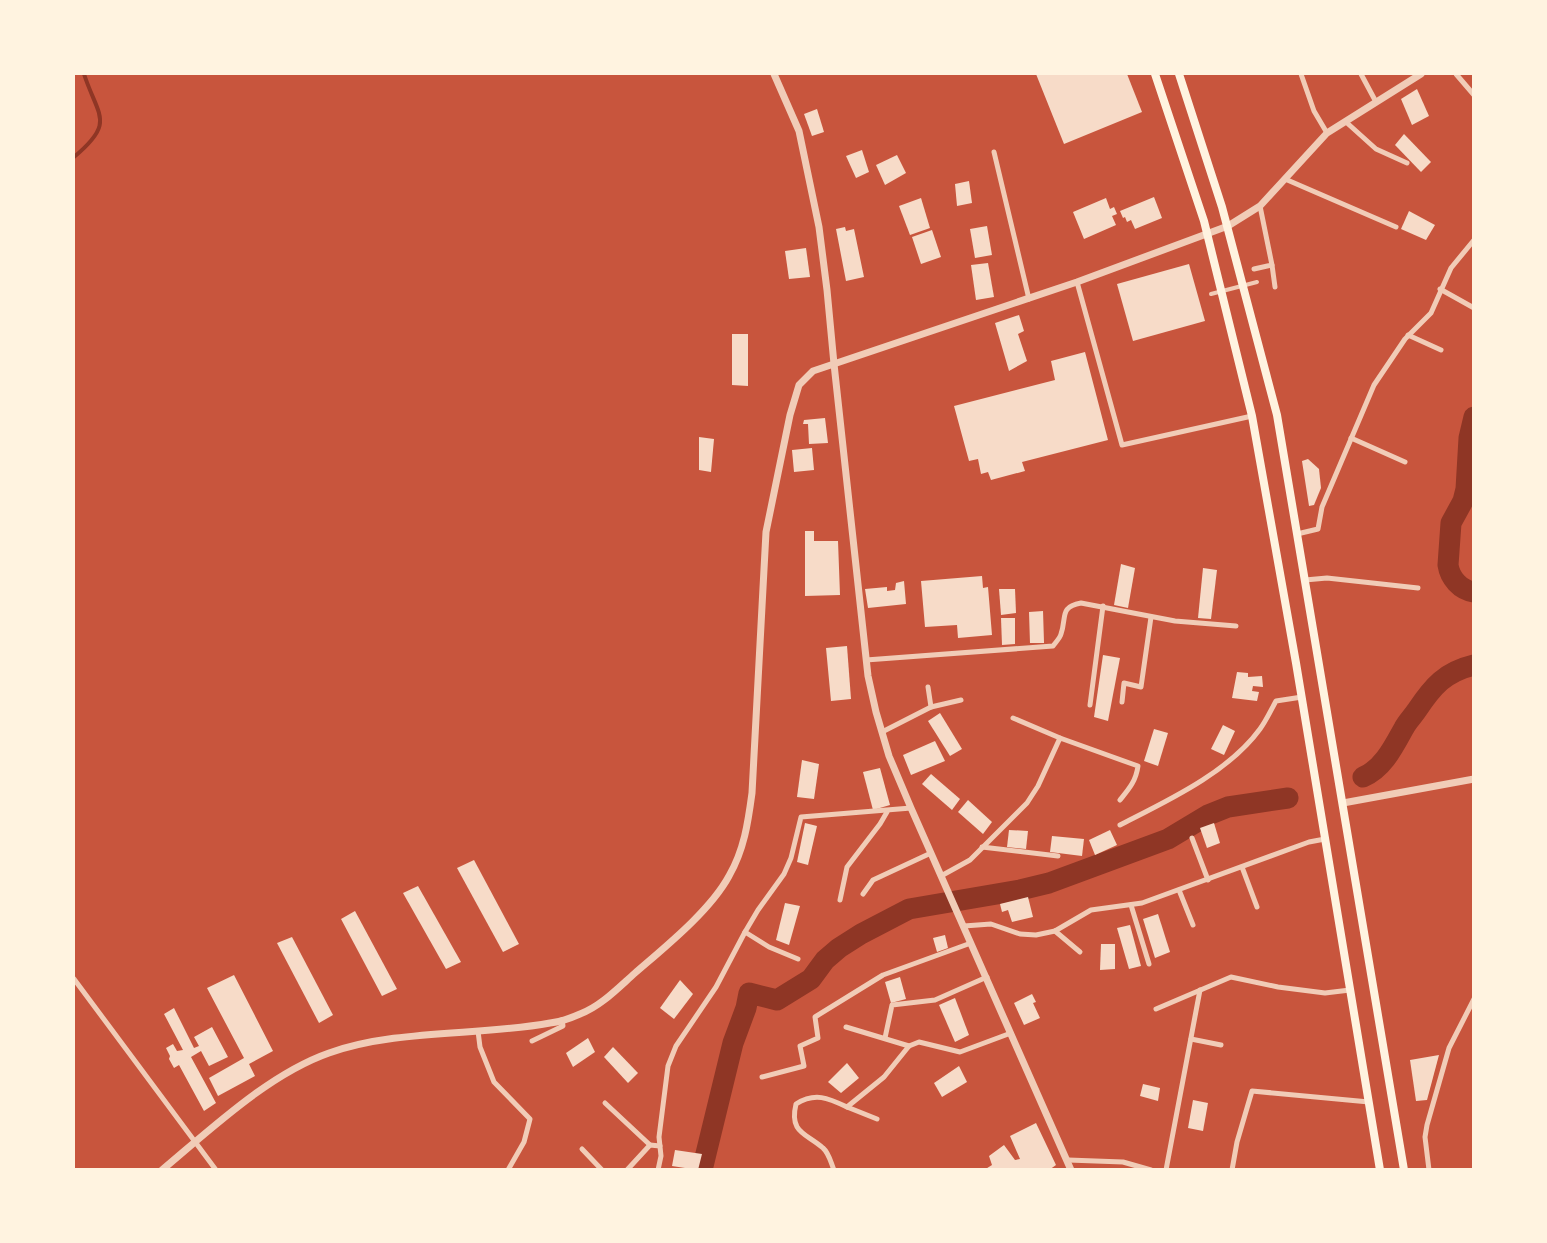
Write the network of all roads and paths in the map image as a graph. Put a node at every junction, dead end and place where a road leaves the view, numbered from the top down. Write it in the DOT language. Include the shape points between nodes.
graph roads {
  1 [pos="774,74"];
  2 [pos="1155,74"];
  3 [pos="1179,74"];
  4 [pos="1301,74"];
  5 [pos="1361,74"];
  6 [pos="1421,74"];
  7 [pos="1456,74"];
  8 [pos="1473,95"];
  9 [pos="1376,102"];
  10 [pos="1346,122"];
  11 [pos="1327,133"];
  12 [pos="994,152"];
  13 [pos="1407,163"];
  14 [pos="1285,179"];
  15 [pos="1260,206"];
  16 [pos="1228,226"];
  17 [pos="1396,227"];
  18 [pos="1207,233"];
  19 [pos="1473,240"];
  20 [pos="1272,265"];
  21 [pos="1240,273"];
  22 [pos="1077,282"];
  23 [pos="1257,282"];
  24 [pos="1275,287"];
  25 [pos="1440,290"];
  26 [pos="1211,294"];
  27 [pos="1029,299"];
  28 [pos="1473,308"];
  29 [pos="1408,335"];
  30 [pos="1441,350"];
  31 [pos="834,364"];
  32 [pos="1252,416"];
  33 [pos="1351,438"];
  34 [pos="1405,462"];
  35 [pos="1297,534"];
  36 [pos="1305,580"];
  37 [pos="1419,588"];
  38 [pos="1103,606"];
  39 [pos="1151,617"];
  40 [pos="1236,626"];
  41 [pos="866,660"];
  42 [pos="928,687"];
  43 [pos="1302,697"];
  44 [pos="961,700"];
  45 [pos="1122,702"];
  46 [pos="1090,705"];
  47 [pos="931,707"];
  48 [pos="1013,718"];
  49 [pos="882,732"];
  50 [pos="1060,738"];
  51 [pos="1473,779"];
  52 [pos="1119,800"];
  53 [pos="1343,803"];
  54 [pos="911,808"];
  55 [pos="887,812"];
  56 [pos="1120,825"];
  57 [pos="1192,838"];
  58 [pos="1325,839"];
  59 [pos="982,847"];
  60 [pos="931,853"];
  61 [pos="1058,856"];
  62 [pos="1242,867"];
  63 [pos="940,876"];
  64 [pos="1208,880"];
  65 [pos="1179,890"];
  66 [pos="864,894"];
  67 [pos="840,900"];
  68 [pos="1131,905"];
  69 [pos="1257,907"];
  70 [pos="1193,925"];
  71 [pos="964,926"];
  72 [pos="744,932"];
  73 [pos="1054,932"];
  74 [pos="971,943"];
  75 [pos="1080,952"];
  76 [pos="798,959"];
  77 [pos="1149,964"];
  78 [pos="987,977"];
  79 [pos="74,979"];
  80 [pos="1200,990"];
  81 [pos="1350,990"];
  82 [pos="1473,999"];
  83 [pos="1155,1009"];
  84 [pos="562,1020"];
  85 [pos="846,1027"];
  86 [pos="478,1031"];
  87 [pos="1011,1033"];
  88 [pos="885,1038"];
  89 [pos="1191,1039"];
  90 [pos="532,1041"];
  91 [pos="909,1046"];
  92 [pos="1221,1046"];
  93 [pos="762,1077"];
  94 [pos="1369,1102"];
  95 [pos="605,1103"];
  96 [pos="847,1107"];
  97 [pos="877,1119"];
  98 [pos="194,1143"];
  99 [pos="650,1145"];
  100 [pos="660,1146"];
  101 [pos="582,1149"];
  102 [pos="1068,1160"];
  103 [pos="162,1170"];
  104 [pos="216,1170"];
  105 [pos="508,1170"];
  106 [pos="602,1170"];
  107 [pos="627,1170"];
  108 [pos="658,1170"];
  109 [pos="834,1170"];
  110 [pos="1071,1170"];
  111 [pos="1151,1170"];
  112 [pos="1166,1170"];
  113 [pos="1232,1170"];
  114 [pos="1380,1170"];
  115 [pos="1404,1170"];
  116 [pos="1429,1170"];
  1 -- 31 [label="street" via="791,108 805,153 825,269"];
  2 -- 18 [label="highway"];
  3 -- 16 [label="highway"];
  4 -- 11 [label="street" via="1314,111"];
  5 -- 9 [label="street"];
  6 -- 9 [label="street"];
  7 -- 8 [label="street"];
  9 -- 10 [label="street"];
  10 -- 11 [label="street"];
  10 -- 13 [label="street" via="1376,149"];
  11 -- 14 [label="street"];
  12 -- 27 [label="street"];
  14 -- 15 [label="street"];
  14 -- 17 [label="street"];
  15 -- 16 [label="street"];
  15 -- 20 [label="street"];
  16 -- 18 [label="street"];
  16 -- 21 [label="highway"];
  18 -- 22 [label="street"];
  18 -- 32 [label="highway"];
  19 -- 25 [label="street"];
  20 -- 21 [label="street"];
  20 -- 24 [label="street"];
  21 -- 35 [label="highway" via="1277,415"];
  22 -- 27 [label="street"];
  22 -- 32 [label="street" via="1122,446"];
  23 -- 26 [label="street"];
  25 -- 28 [label="street"];
  25 -- 29 [label="street" via="1431,313"];
  27 -- 31 [label="street"];
  29 -- 30 [label="street"];
  29 -- 33 [label="street" via="1374,386"];
  31 -- 41 [label="street"];
  31 -- 84 [label="street" via="813,370 799,385 765,532 752,793 742,849 717,895 668,945 606,998 582,1014"];
  32 -- 43 [label="highway"];
  33 -- 34 [label="street"];
  33 -- 35 [label="street" via="1322,507 1318,529"];
  35 -- 36 [label="highway"];
  36 -- 37 [label="street" via="1328,578"];
  36 -- 53 [label="highway"];
  38 -- 39 [label="street"];
  38 -- 41 [label="street" via="1071,605 1053,646"];
  38 -- 46 [label="street"];
  39 -- 40 [label="street"];
  39 -- 45 [label="street" via="1141,687 1124,683"];
  41 -- 49 [label="street"];
  42 -- 47 [label="street"];
  43 -- 56 [label="street" via="1276,701 1260,730 1215,772"];
  43 -- 58 [label="highway"];
  44 -- 47 [label="street"];
  47 -- 49 [label="street"];
  48 -- 50 [label="street"];
  49 -- 54 [label="street"];
  50 -- 52 [label="street" via="1138,766 1131,787"];
  50 -- 59 [label="street" via="1027,803"];
  51 -- 53 [label="street"];
  53 -- 115 [label="highway"];
  54 -- 55 [label="street"];
  54 -- 60 [label="street"];
  55 -- 67 [label="street" via="847,867"];
  55 -- 72 [label="street" via="801,818 784,874"];
  57 -- 64 [label="street"];
  58 -- 62 [label="street"];
  58 -- 81 [label="highway"];
  59 -- 61 [label="street"];
  59 -- 63 [label="street" via="970,860"];
  60 -- 63 [label="street"];
  60 -- 66 [label="street" via="873,880"];
  62 -- 64 [label="street"];
  62 -- 69 [label="street"];
  63 -- 71 [label="street"];
  64 -- 65 [label="street"];
  65 -- 68 [label="street"];
  65 -- 70 [label="street"];
  68 -- 73 [label="street" via="1091,910"];
  68 -- 77 [label="street"];
  71 -- 73 [label="street" via="991,924 1020,934"];
  71 -- 74 [label="street"];
  72 -- 76 [label="street"];
  72 -- 100 [label="street" via="668,1066"];
  73 -- 75 [label="street"];
  74 -- 78 [label="street"];
  74 -- 93 [label="street" via="883,975 815,1017 818,1038 800,1046 804,1066"];
  78 -- 87 [label="street"];
  78 -- 88 [label="street" via="935,1000 892,1005"];
  79 -- 98 [label="street"];
  80 -- 81 [label="street" via="1231,977 1325,993"];
  80 -- 83 [label="street"];
  80 -- 89 [label="street"];
  81 -- 94 [label="highway"];
  82 -- 116 [label="street" via="1449,1048 1427,1125"];
  84 -- 86 [label="street"];
  84 -- 90 [label="street" via="563,1026"];
  85 -- 88 [label="street"];
  86 -- 98 [label="street" via="376,1041 325,1054 251,1098"];
  86 -- 105 [label="street" via="494,1082 530,1119 524,1142"];
  87 -- 91 [label="street" via="960,1052 919,1042"];
  87 -- 102 [label="street"];
  88 -- 91 [label="street"];
  89 -- 92 [label="street"];
  89 -- 112 [label="street"];
  91 -- 96 [label="street" via="884,1077"];
  94 -- 113 [label="street" via="1252,1091"];
  94 -- 114 [label="highway"];
  95 -- 99 [label="street"];
  96 -- 97 [label="street"];
  96 -- 109 [label="street" via="817,1096 796,1104 794,1112 800,1133 825,1149"];
  98 -- 103 [label="street"];
  98 -- 104 [label="street"];
  99 -- 100 [label="street"];
  99 -- 107 [label="street"];
  100 -- 108 [label="street"];
  101 -- 106 [label="street"];
  102 -- 110 [label="street"];
  102 -- 111 [label="street" via="1123,1162"];
}
